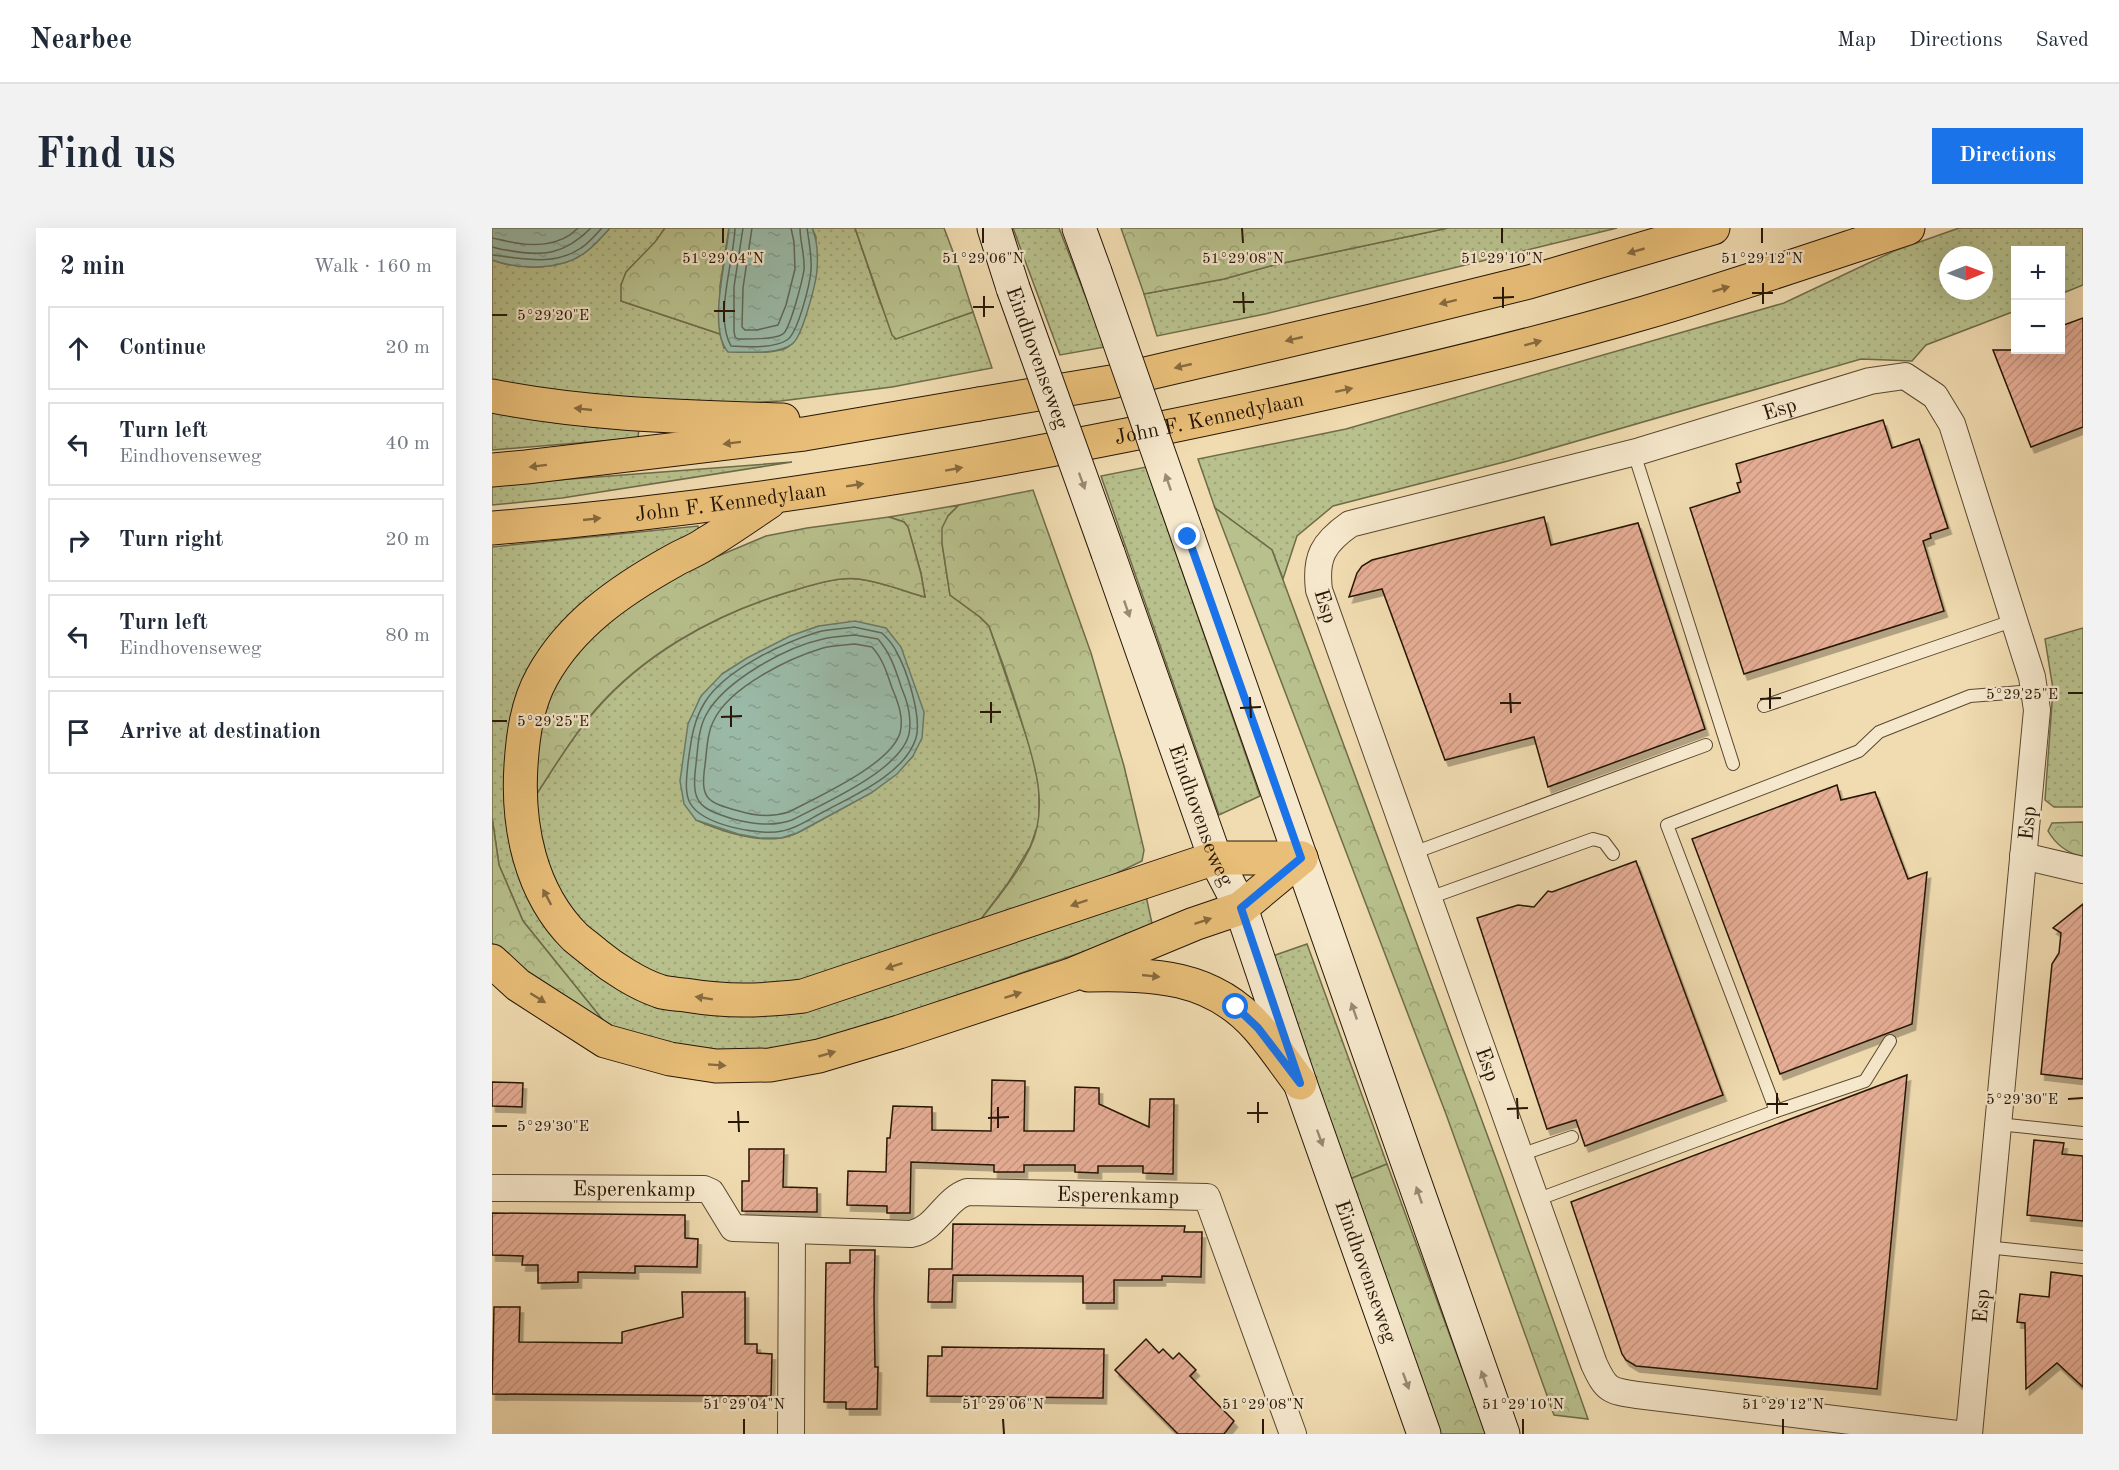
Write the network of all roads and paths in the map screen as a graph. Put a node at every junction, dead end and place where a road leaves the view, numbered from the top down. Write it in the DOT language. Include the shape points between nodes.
graph roads {
  1 [pos="994,228"];
  2 [pos="1079,228"];
  3 [pos="1713,228"];
  4 [pos="1908,228"];
  5 [pos="492,396"];
  6 [pos="873,423"];
  7 [pos="1634,453"];
  8 [pos="492,470"];
  9 [pos="776,497"];
  10 [pos="492,528"];
  11 [pos="2015,620"];
  12 [pos="2034,691"];
  13 [pos="1764,706"];
  14 [pos="1706,745"];
  15 [pos="1733,764"];
  16 [pos="1413,853"];
  17 [pos="1613,854"];
  18 [pos="2023,856"];
  19 [pos="1215,858"];
  20 [pos="1301,858"];
  21 [pos="2083,870"];
  22 [pos="1429,898"];
  23 [pos="1241,908"];
  24 [pos="492,961"];
  25 [pos="1071,975"];
  26 [pos="1890,1041"];
  27 [pos="1300,1083"];
  28 [pos="1776,1111"];
  29 [pos="1998,1124"];
  30 [pos="2083,1133"];
  31 [pos="1572,1137"];
  32 [pos="1520,1155"];
  33 [pos="492,1188"];
  34 [pos="1536,1200"];
  35 [pos="792,1231"];
  36 [pos="1986,1247"];
  37 [pos="2083,1257"];
  38 [pos="790,1434"];
  39 [pos="1293,1434"];
  40 [pos="1425,1434"];
  41 [pos="1503,1434"];
  42 [pos="1957,1434"];
  43 [pos="1969,1434"];
  1 -- 19 [label="main road, Eindhovenseweg, one-way, bridge"];
  20 -- 2 [label="main road, one-way, bridge"];
  3 -- 6 [label="main road, one-way" via="1529,282 1111,382"];
  9 -- 4 [label="main road, John F. Kennedylaan, one-way" via="1018,457 1416,374 1642,313"];
  6 -- 5 [label="main road, one-way" via="641,416"];
  6 -- 8 [label="main road, one-way"];
  7 -- 11 [label="street, Esp" via="1870,381 1905,376 1935,396 1952,424"];
  7 -- 15 [label="lane"];
  7 -- 16 [label="street, Esp" via="1350,524 1322,551 1317,571 1319,590"];
  10 -- 9 [label="main road, John F. Kennedylaan, one-way"];
  19 -- 9 [label="main road, one-way" via="803,996 717,1000 658,991 613,968 575,937 550,904 533,870 523,828 523,738 542,677 581,625 604,605"];
  11 -- 12 [label="street, Esp"];
  11 -- 13 [label="lane"];
  12 -- 18 [label="street, Esp" via="2037,710"];
  12 -- 28 [label="lane" via="1970,696 1879,732 1858,751 1667,825"];
  14 -- 16 [label="lane"];
  16 -- 22 [label="street, Esp"];
  17 -- 22 [label="lane" via="1604,842 1593,839"];
  18 -- 21 [label="street, Esp"];
  18 -- 29 [label="street, Esp"];
  19 -- 20 [label="main road"];
  19 -- 23 [label="main road, Eindhovenseweg"];
  20 -- 23 [label="main road"];
  41 -- 20 [label="main road, one-way"];
  22 -- 32 [label="street, Esp"];
  25 -- 23 [label="main road, one-way"];
  23 -- 27 [label="main road, Eindhovenseweg"];
  24 -- 25 [label="main road, one-way" via="518,986 605,1041 670,1059 716,1066 770,1065 819,1056"];
  25 -- 27 [label="main road, one-way" via="1143,975 1209,990 1236,1007 1258,1028"];
  26 -- 28 [label="lane" via="1865,1081"];
  27 -- 40 [label="main road, Eindhovenseweg, one-way"];
  28 -- 34 [label="lane"];
  29 -- 30 [label="lane"];
  29 -- 36 [label="street, Esp"];
  31 -- 32 [label="lane"];
  32 -- 34 [label="street, Esp"];
  33 -- 35 [label="street, Esperenkamp" via="704,1189 711,1192 734,1228"];
  34 -- 42 [label="street, Esp" via="1594,1364 1603,1383 1615,1392"];
  35 -- 38 [label="street"];
  35 -- 39 [label="street, Esperenkamp" via="919,1232 967,1192 1208,1197"];
  36 -- 37 [label="lane"];
  36 -- 43 [label="street, Esp"];
}
